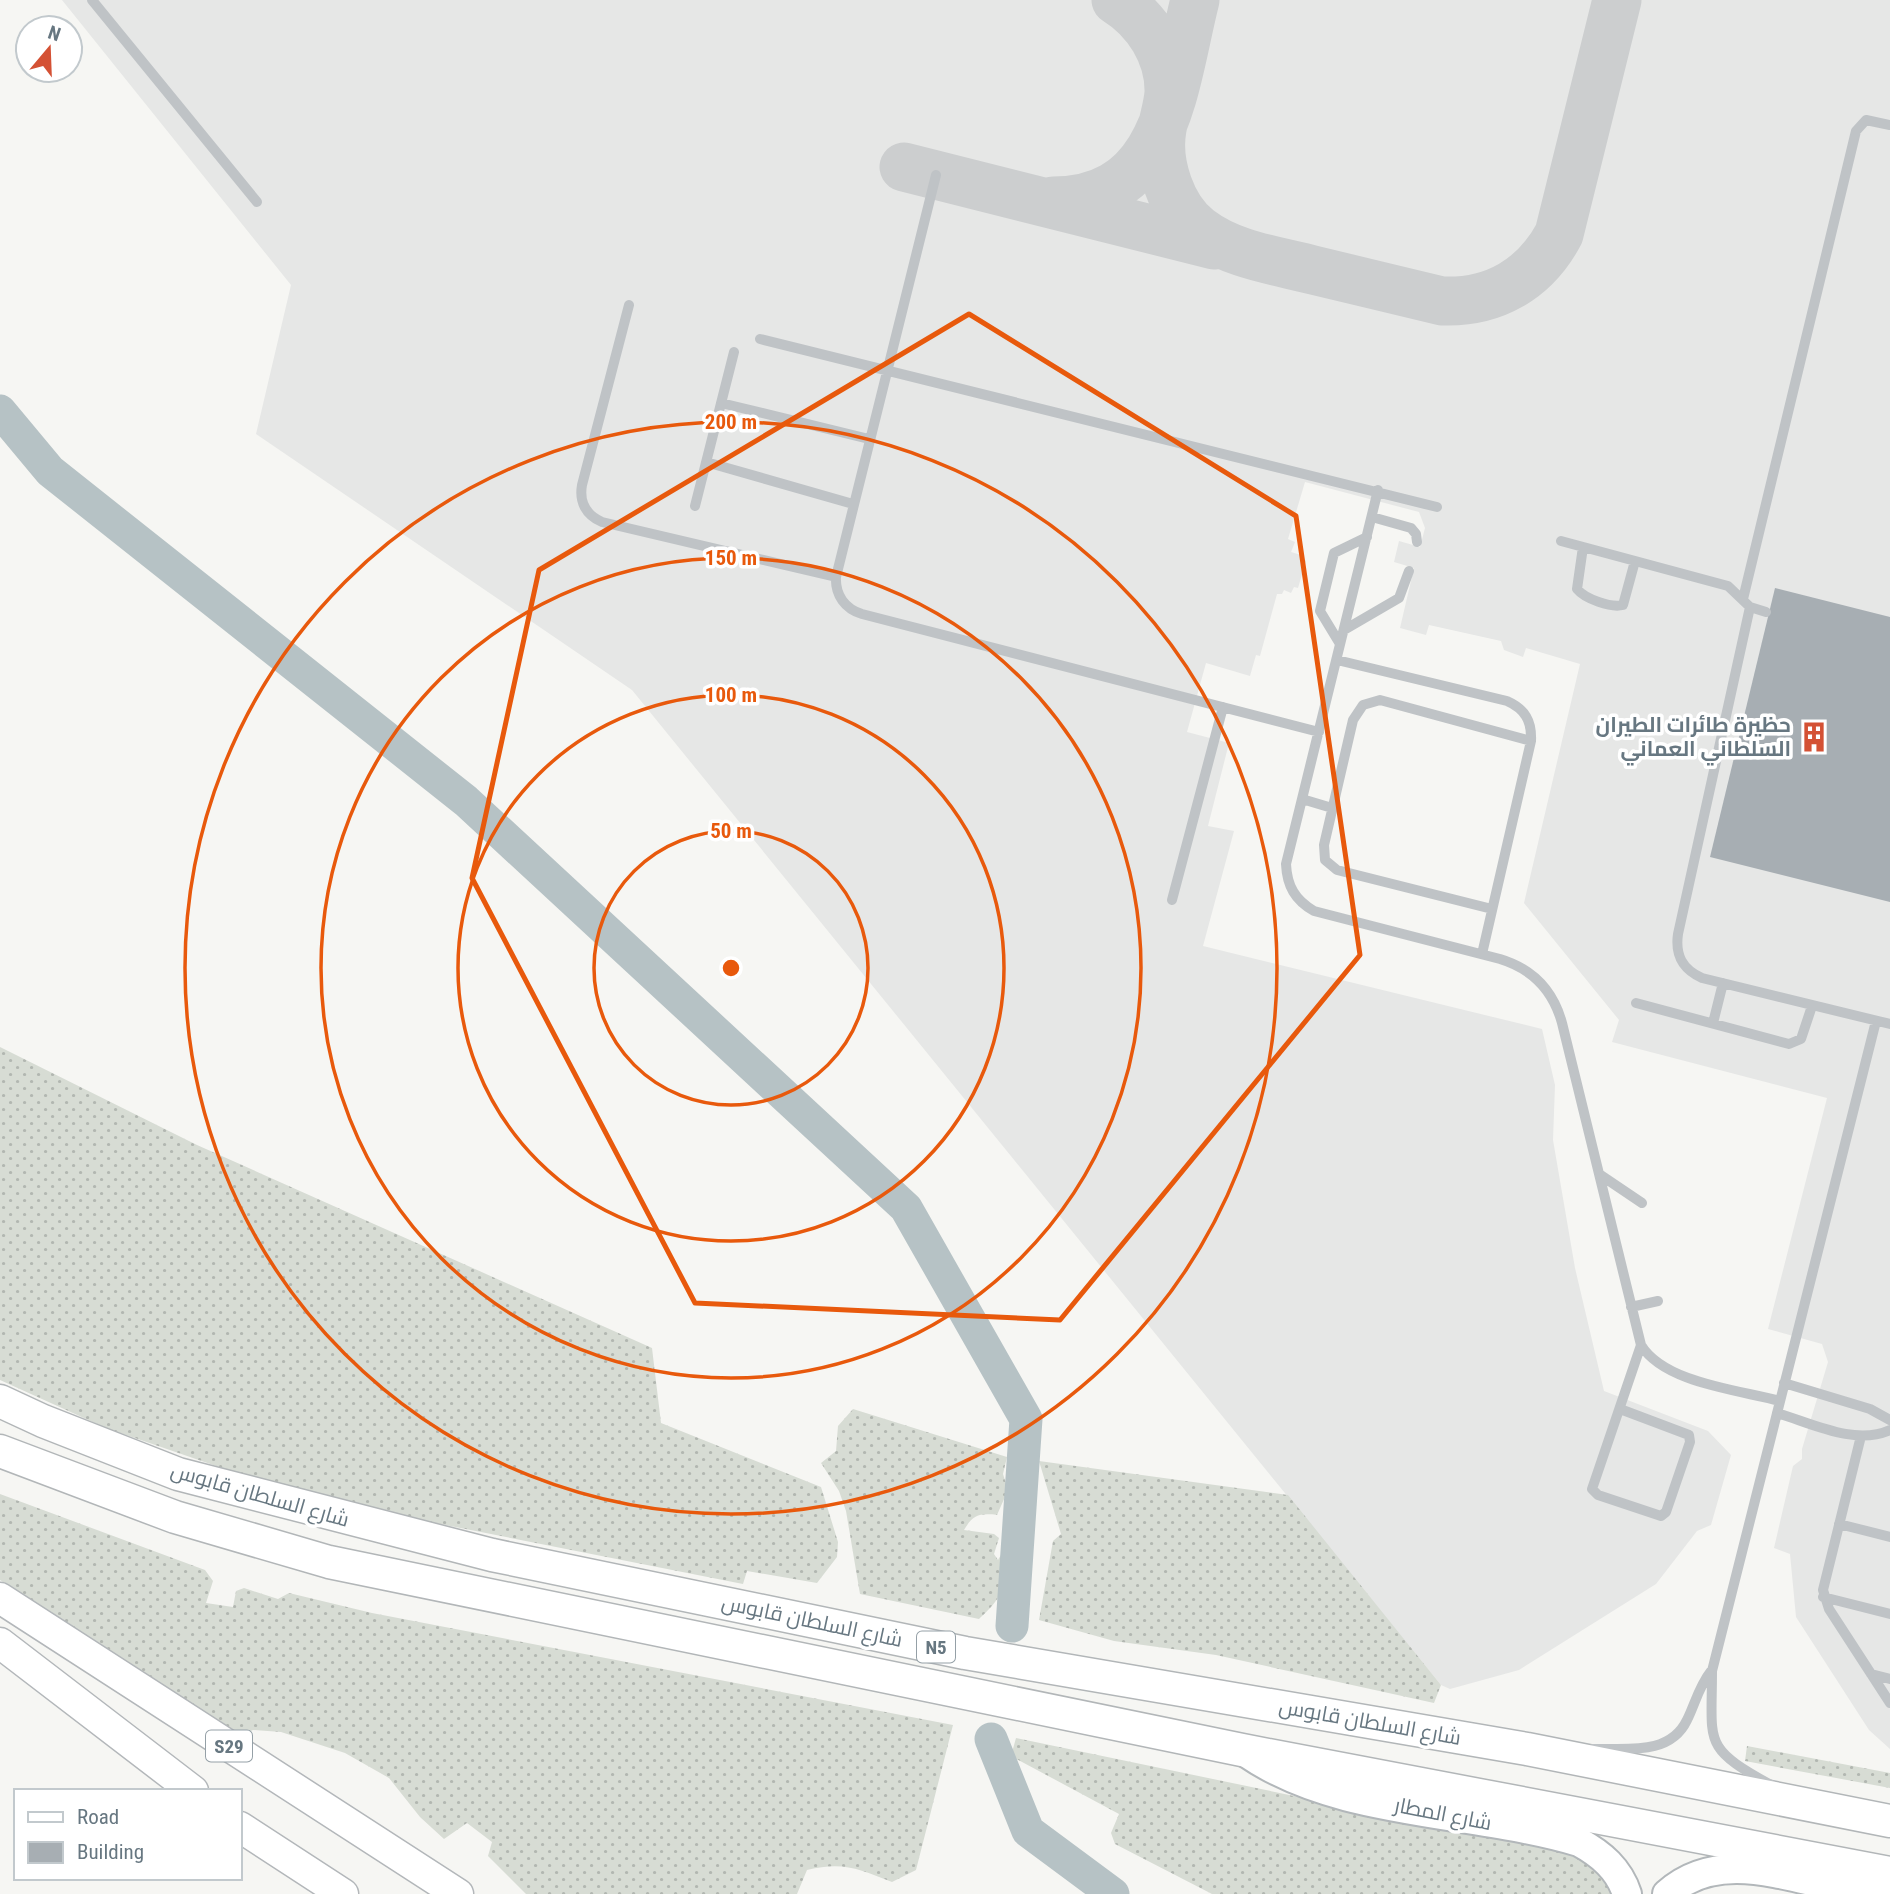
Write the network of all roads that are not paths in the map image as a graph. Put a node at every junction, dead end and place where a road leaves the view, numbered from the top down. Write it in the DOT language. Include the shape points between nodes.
graph roads {
  1 [pos="92,0"];
  2 [pos="1890,125"];
  3 [pos="936,175"];
  4 [pos="257,202"];
  5 [pos="629,305"];
  6 [pos="760,339"];
  7 [pos="734,352"];
  8 [pos="887,369"];
  9 [pos="721,403"];
  10 [pos="869,439"];
  11 [pos="706,462"];
  12 [pos="1378,490"];
  13 [pos="853,504"];
  14 [pos="695,506"];
  15 [pos="1437,507"];
  16 [pos="1372,517"];
  17 [pos="1367,537"];
  18 [pos="1561,541"];
  19 [pos="1417,542"];
  20 [pos="1583,547"];
  21 [pos="1634,561"];
  22 [pos="1409,571"];
  23 [pos="836,577"];
  24 [pos="1747,603"];
  25 [pos="1766,612"];
  26 [pos="1344,630"];
  27 [pos="1340,644"];
  28 [pos="1337,660"];
  29 [pos="1223,707"];
  30 [pos="1319,732"];
  31 [pos="1531,741"];
  32 [pos="1302,799"];
  33 [pos="1332,808"];
  34 [pos="1172,900"];
  35 [pos="1492,909"];
  36 [pos="1482,954"];
  37 [pos="1723,983"];
  38 [pos="1636,1003"];
  39 [pos="1812,1006"];
  40 [pos="1876,1021"];
  41 [pos="1713,1023"];
  42 [pos="1890,1024"];
  43 [pos="1599,1174"];
  44 [pos="1642,1203"];
  45 [pos="1658,1301"];
  46 [pos="1631,1307"];
  47 [pos="1642,1345"];
  48 [pos="1784,1383"];
  49 [pos="0,1401"];
  50 [pos="1780,1401"];
  51 [pos="1620,1409"];
  52 [pos="1777,1413"];
  53 [pos="1890,1420"];
  54 [pos="1890,1430"];
  55 [pos="1861,1436"];
  56 [pos="0,1451"];
  57 [pos="1839,1524"];
  58 [pos="1890,1537"];
  59 [pos="1823,1597"];
  60 [pos="0,1598"];
  61 [pos="1890,1614"];
  62 [pos="0,1643"];
  63 [pos="1712,1671"];
  64 [pos="1871,1674"];
  65 [pos="1890,1679"];
  66 [pos="1890,1703"];
  67 [pos="1527,1749"];
  68 [pos="1242,1750"];
  69 [pos="189,1789"];
  70 [pos="1808,1805"];
  71 [pos="1890,1821"];
  72 [pos="242,1827"];
  73 [pos="1890,1873"];
  74 [pos="343,1894"];
  75 [pos="458,1894"];
  76 [pos="1627,1894"];
  77 [pos="1667,1894"];
  78 [pos="1881,1894"];
  1 -- 4 [label="lane"];
  2 -- 24 [label="lane" via="1866,120 1856,131"];
  3 -- 8 [label="lane"];
  5 -- 23 [label="lane" via="582,485 582,502 588,512 603,522"];
  6 -- 8 [label="lane"];
  7 -- 9 [label="lane"];
  8 -- 10 [label="lane"];
  8 -- 12 [label="lane"];
  9 -- 10 [label="lane"];
  9 -- 11 [label="lane"];
  10 -- 13 [label="lane"];
  11 -- 13 [label="lane"];
  11 -- 14 [label="lane"];
  12 -- 15 [label="lane"];
  12 -- 16 [label="lane"];
  13 -- 23 [label="lane"];
  16 -- 17 [label="lane"];
  16 -- 19 [label="lane" via="1411,528"];
  17 -- 26 [label="lane"];
  17 -- 27 [label="lane" via="1334,553 1320,606"];
  18 -- 20 [label="lane"];
  20 -- 21 [label="lane"];
  20 -- 21 [label="lane" via="1577,589 1582,595 1617,606 1627,599"];
  21 -- 24 [label="lane" via="1728,586"];
  22 -- 26 [label="lane" via="1399,598"];
  23 -- 29 [label="lane" via="839,597 855,612"];
  24 -- 25 [label="lane"];
  24 -- 37 [label="lane" via="1677,943 1681,961 1693,974"];
  26 -- 27 [label="lane"];
  27 -- 28 [label="lane"];
  28 -- 30 [label="lane"];
  28 -- 31 [label="lane" via="1507,701 1524,712"];
  29 -- 30 [label="lane"];
  29 -- 34 [label="lane"];
  30 -- 32 [label="lane"];
  31 -- 33 [label="lane" via="1371,701 1353,720"];
  31 -- 35 [label="lane"];
  32 -- 33 [label="lane"];
  32 -- 36 [label="lane" via="1286,864 1290,887 1304,905"];
  33 -- 35 [label="lane" via="1323,853 1330,866"];
  35 -- 36 [label="lane"];
  36 -- 43 [label="lane" via="1515,964 1551,994 1563,1023"];
  37 -- 39 [label="lane"];
  37 -- 41 [label="lane"];
  38 -- 41 [label="lane"];
  39 -- 40 [label="lane"];
  39 -- 41 [label="lane" via="1803,1034 1794,1044"];
  40 -- 42 [label="lane"];
  40 -- 48 [label="lane"];
  43 -- 44 [label="lane"];
  43 -- 46 [label="lane"];
  45 -- 46 [label="lane"];
  46 -- 47 [label="lane"];
  47 -- 50 [label="lane" via="1654,1362 1672,1372"];
  47 -- 51 [label="lane"];
  48 -- 50 [label="lane"];
  48 -- 53 [label="lane" via="1870,1409"];
  49 -- 67 [label="highway, شارع السلطان قابوس / N5" via="178,1474 492,1555 965,1653"];
  50 -- 52 [label="lane"];
  51 -- 51 [label="lane" via="1593,1492 1661,1516 1689,1435"];
  52 -- 55 [label="lane"];
  52 -- 63 [label="lane"];
  54 -- 55 [label="lane"];
  55 -- 57 [label="lane"];
  56 -- 68 [label="highway, شارع السلطان قابوس / N5" via="175,1517 329,1562"];
  57 -- 58 [label="lane"];
  57 -- 59 [label="lane"];
  59 -- 61 [label="lane"];
  59 -- 64 [label="lane"];
  60 -- 75 [label="main road, S29"];
  62 -- 69 [label="main road, S29"];
  63 -- 67 [label="lane" via="1684,1726 1658,1746"];
  63 -- 70 [label="lane" via="1710,1724 1718,1747 1738,1766"];
  64 -- 65 [label="lane"];
  64 -- 66 [label="lane"];
  67 -- 70 [label="highway, شارع السلطان قابوس / N5"];
  68 -- 73 [label="highway, شارع السلطان قابوس / N5"];
  68 -- 76 [label="main road, شارع المطار" via="1285,1776 1333,1793 1579,1842 1606,1860"];
  70 -- 71 [label="highway, شارع السلطان قابوس / N5"];
  72 -- 74 [label="main road"];
  77 -- 78 [label="main road" via="1701,1873 1738,1868"];
}
